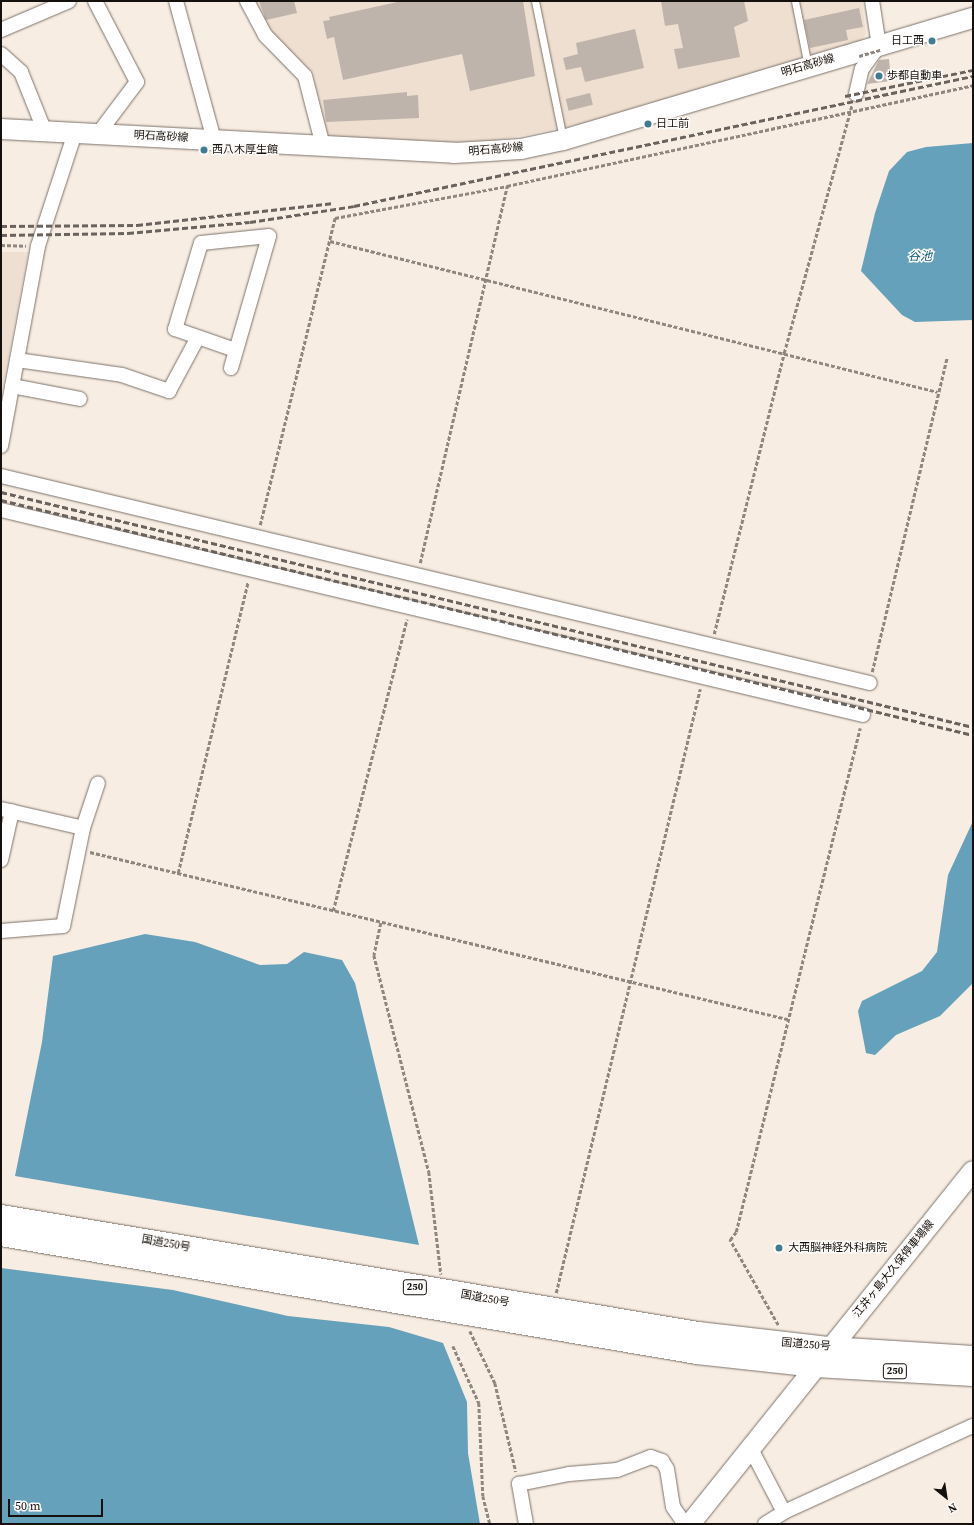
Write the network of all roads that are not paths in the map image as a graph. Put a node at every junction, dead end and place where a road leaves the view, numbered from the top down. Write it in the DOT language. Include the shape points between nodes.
graph roads {
  1 [pos="69,1"];
  2 [pos="95,1"];
  3 [pos="176,1"];
  4 [pos="247,1"];
  5 [pos="535,1"];
  6 [pos="795,1"];
  7 [pos="872,1"];
  8 [pos="973,18"];
  9 [pos="1,30"];
  10 [pos="879,48"];
  11 [pos="1,54"];
  12 [pos="808,66"];
  13 [pos="856,94"];
  14 [pos="1,129"];
  15 [pos="45,132"];
  16 [pos="75,133"];
  17 [pos="98,134"];
  18 [pos="214,140"];
  19 [pos="563,140"];
  20 [pos="323,146"];
  21 [pos="197,339"];
  22 [pos="235,350"];
  23 [pos="17,360"];
  24 [pos="231,368"];
  25 [pos="12,386"];
  26 [pos="80,399"];
  27 [pos="1,446"];
  28 [pos="1,476"];
  29 [pos="1,510"];
  30 [pos="870,683"];
  31 [pos="863,715"];
  32 [pos="98,783"];
  33 [pos="6,810"];
  34 [pos="83,828"];
  35 [pos="1,860"];
  36 [pos="1,931"];
  37 [pos="973,1171"];
  38 [pos="1,1216"];
  39 [pos="1,1235"];
  40 [pos="830,1348"];
  41 [pos="973,1357"];
  42 [pos="816,1366"];
  43 [pos="973,1375"];
  44 [pos="973,1426"];
  45 [pos="751,1449"];
  46 [pos="784,1512"];
  47 [pos="526,1524"];
  48 [pos="685,1524"];
  49 [pos="690,1524"];
  50 [pos="765,1524"];
  1 -- 9 [label="street"];
  2 -- 17 [label="street" via="137,82"];
  3 -- 18 [label="street"];
  4 -- 20 [label="street" via="265,35 305,76"];
  5 -- 19 [label="lane"];
  6 -- 12 [label="lane"];
  7 -- 10 [label="street"];
  8 -- 10 [label="main road, 明石高砂線"];
  10 -- 12 [label="main road, 明石高砂線"];
  10 -- 13 [label="street" via="862,69"];
  11 -- 15 [label="street" via="21,72"];
  12 -- 19 [label="main road, 明石高砂線"];
  14 -- 15 [label="main road, 明石高砂線"];
  15 -- 16 [label="main road, 明石高砂線"];
  16 -- 17 [label="main road, 明石高砂線"];
  16 -- 23 [label="street" via="38,246"];
  17 -- 18 [label="main road, 明石高砂線"];
  18 -- 20 [label="main road, 明石高砂線"];
  19 -- 20 [label="main road, 明石高砂線" via="521,149 454,153"];
  21 -- 22 [label="street"];
  21 -- 22 [label="street" via="174,329 201,243 269,236"];
  21 -- 23 [label="street" via="168,391 122,375"];
  22 -- 24 [label="street"];
  23 -- 25 [label="street"];
  25 -- 26 [label="street"];
  25 -- 27 [label="street"];
  28 -- 30 [label="street"];
  29 -- 31 [label="street"];
  32 -- 34 [label="street"];
  33 -- 34 [label="street"];
  33 -- 35 [label="street"];
  34 -- 36 [label="street" via="63,926"];
  37 -- 40 [label="main road, 江井ヶ島大久保停車場線"];
  38 -- 40 [label="highway, 国道250号 / 250" via="542,1308 786,1344"];
  39 -- 42 [label="highway, 国道250号 / 250" via="537,1328"];
  40 -- 41 [label="highway, 国道250号 / 250"];
  40 -- 42 [label="main road, 江井ヶ島大久保停車場線"];
  42 -- 43 [label="highway, 国道250号 / 250"];
  42 -- 45 [label="main road, 江井ヶ島大久保停車場線"];
  44 -- 46 [label="street"];
  45 -- 46 [label="street"];
  45 -- 49 [label="main road, 江井ヶ島大久保停車場線"];
  46 -- 50 [label="street"];
  47 -- 48 [label="street" via="519,1484 569,1474 617,1470 651,1457 662,1461 667,1469 673,1507"];
}
